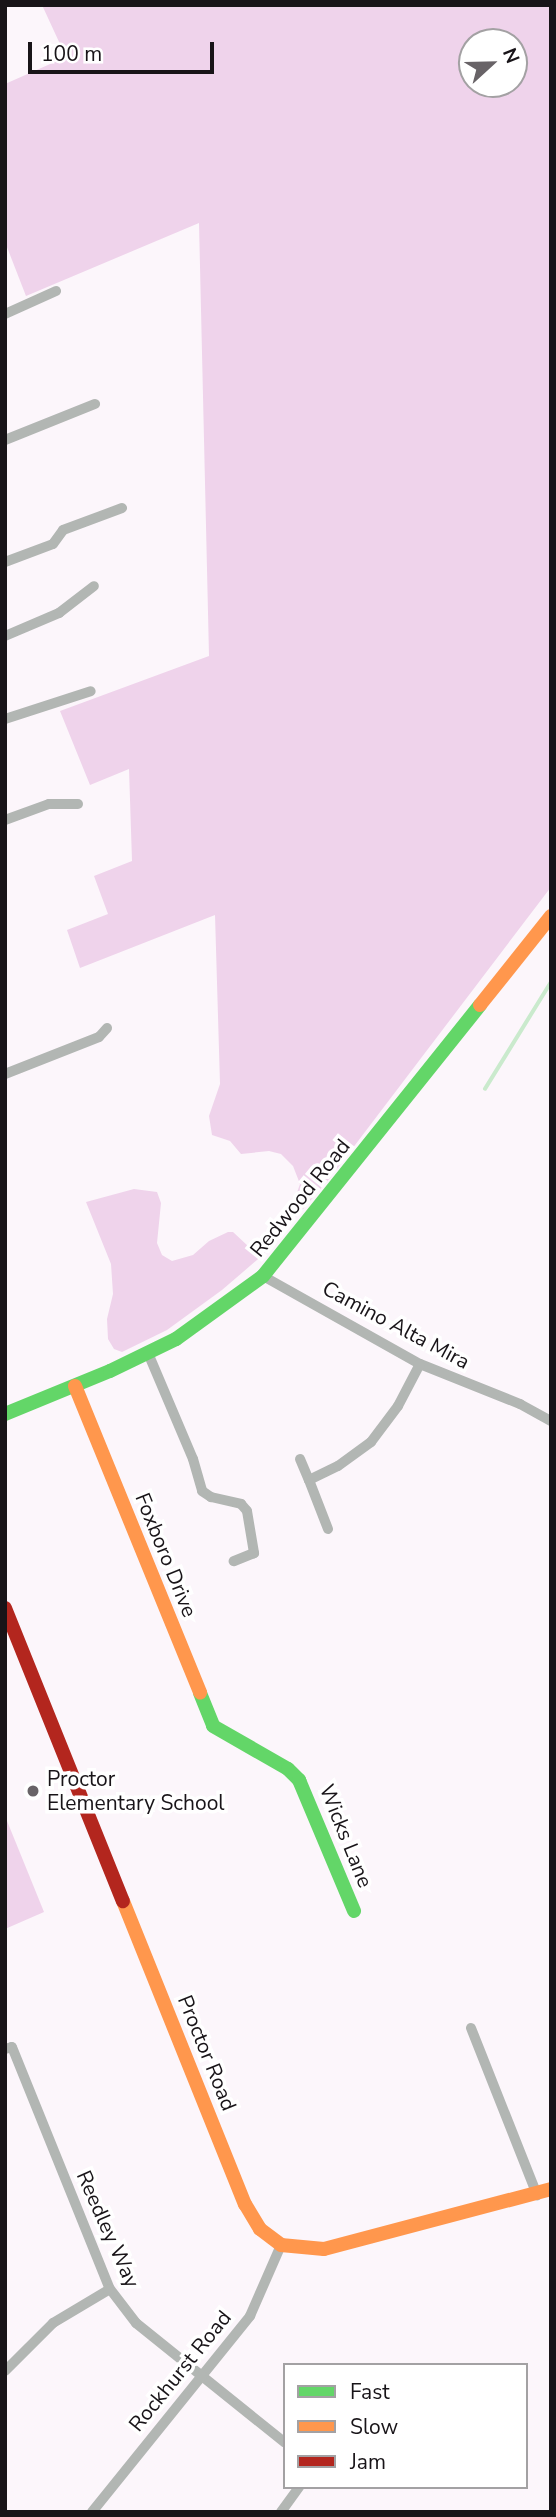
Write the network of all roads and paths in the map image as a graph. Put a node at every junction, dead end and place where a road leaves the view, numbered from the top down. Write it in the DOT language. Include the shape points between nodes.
graph roads {
  1 [pos="56,291"];
  2 [pos="5,314"];
  3 [pos="95,404"];
  4 [pos="5,440"];
  5 [pos="122,508"];
  6 [pos="5,562"];
  7 [pos="94,586"];
  8 [pos="5,636"];
  9 [pos="91,691"];
  10 [pos="5,719"];
  11 [pos="78,804"];
  12 [pos="5,820"];
  13 [pos="551,916"];
  14 [pos="107,1028"];
  15 [pos="5,1074"];
  16 [pos="263,1276"];
  17 [pos="148,1353"];
  18 [pos="420,1364"];
  19 [pos="75,1386"];
  20 [pos="5,1414"];
  21 [pos="551,1421"];
  22 [pos="300,1459"];
  23 [pos="309,1480"];
  24 [pos="328,1529"];
  25 [pos="234,1561"];
  26 [pos="5,1608"];
  27 [pos="226,1734"];
  28 [pos="354,1912"];
  29 [pos="471,2028"];
  30 [pos="8,2048"];
  31 [pos="544,2192"];
  32 [pos="281,2245"];
  33 [pos="110,2289"];
  34 [pos="5,2371"];
  35 [pos="201,2376"];
  36 [pos="283,2441"];
  37 [pos="298,2489"];
  38 [pos="92,2512"];
  39 [pos="281,2512"];
  1 -- 2 [label="street"];
  3 -- 4 [label="street"];
  5 -- 6 [label="street" via="63,530 53,544"];
  7 -- 8 [label="street" via="59,612"];
  9 -- 10 [label="street"];
  11 -- 12 [label="street" via="49,804"];
  13 -- 16 [label="street, Redwood Road"];
  14 -- 15 [label="street" via="99,1037"];
  16 -- 17 [label="street, Redwood Road" via="203,1322"];
  16 -- 18 [label="street, Camino Alta Mira"];
  17 -- 19 [label="street, Redwood Road"];
  17 -- 25 [label="street" via="202,1490 211,1497 241,1504 247,1511 254,1553"];
  18 -- 21 [label="street, Camino Alta Mira"];
  18 -- 23 [label="street" via="398,1406 371,1442"];
  19 -- 20 [label="street, Redwood Road"];
  19 -- 27 [label="street, Foxboro Drive" via="213,1726"];
  22 -- 23 [label="street"];
  23 -- 24 [label="street"];
  26 -- 32 [label="street, Proctor Road" via="246,2204 260,2229"];
  27 -- 28 [label="street, Wicks Lane" via="299,1780"];
  29 -- 31 [label="street"];
  30 -- 33 [label="street, Reedley Way"];
  31 -- 32 [label="street" via="324,2249"];
  32 -- 35 [label="street, Rockhurst Road" via="255,2308"];
  33 -- 34 [label="street" via="53,2323"];
  33 -- 35 [label="street, Reedley Way" via="136,2323"];
  35 -- 36 [label="street, Reedley Way"];
  35 -- 38 [label="street, Rockhurst Road"];
  37 -- 39 [label="street"];
}
